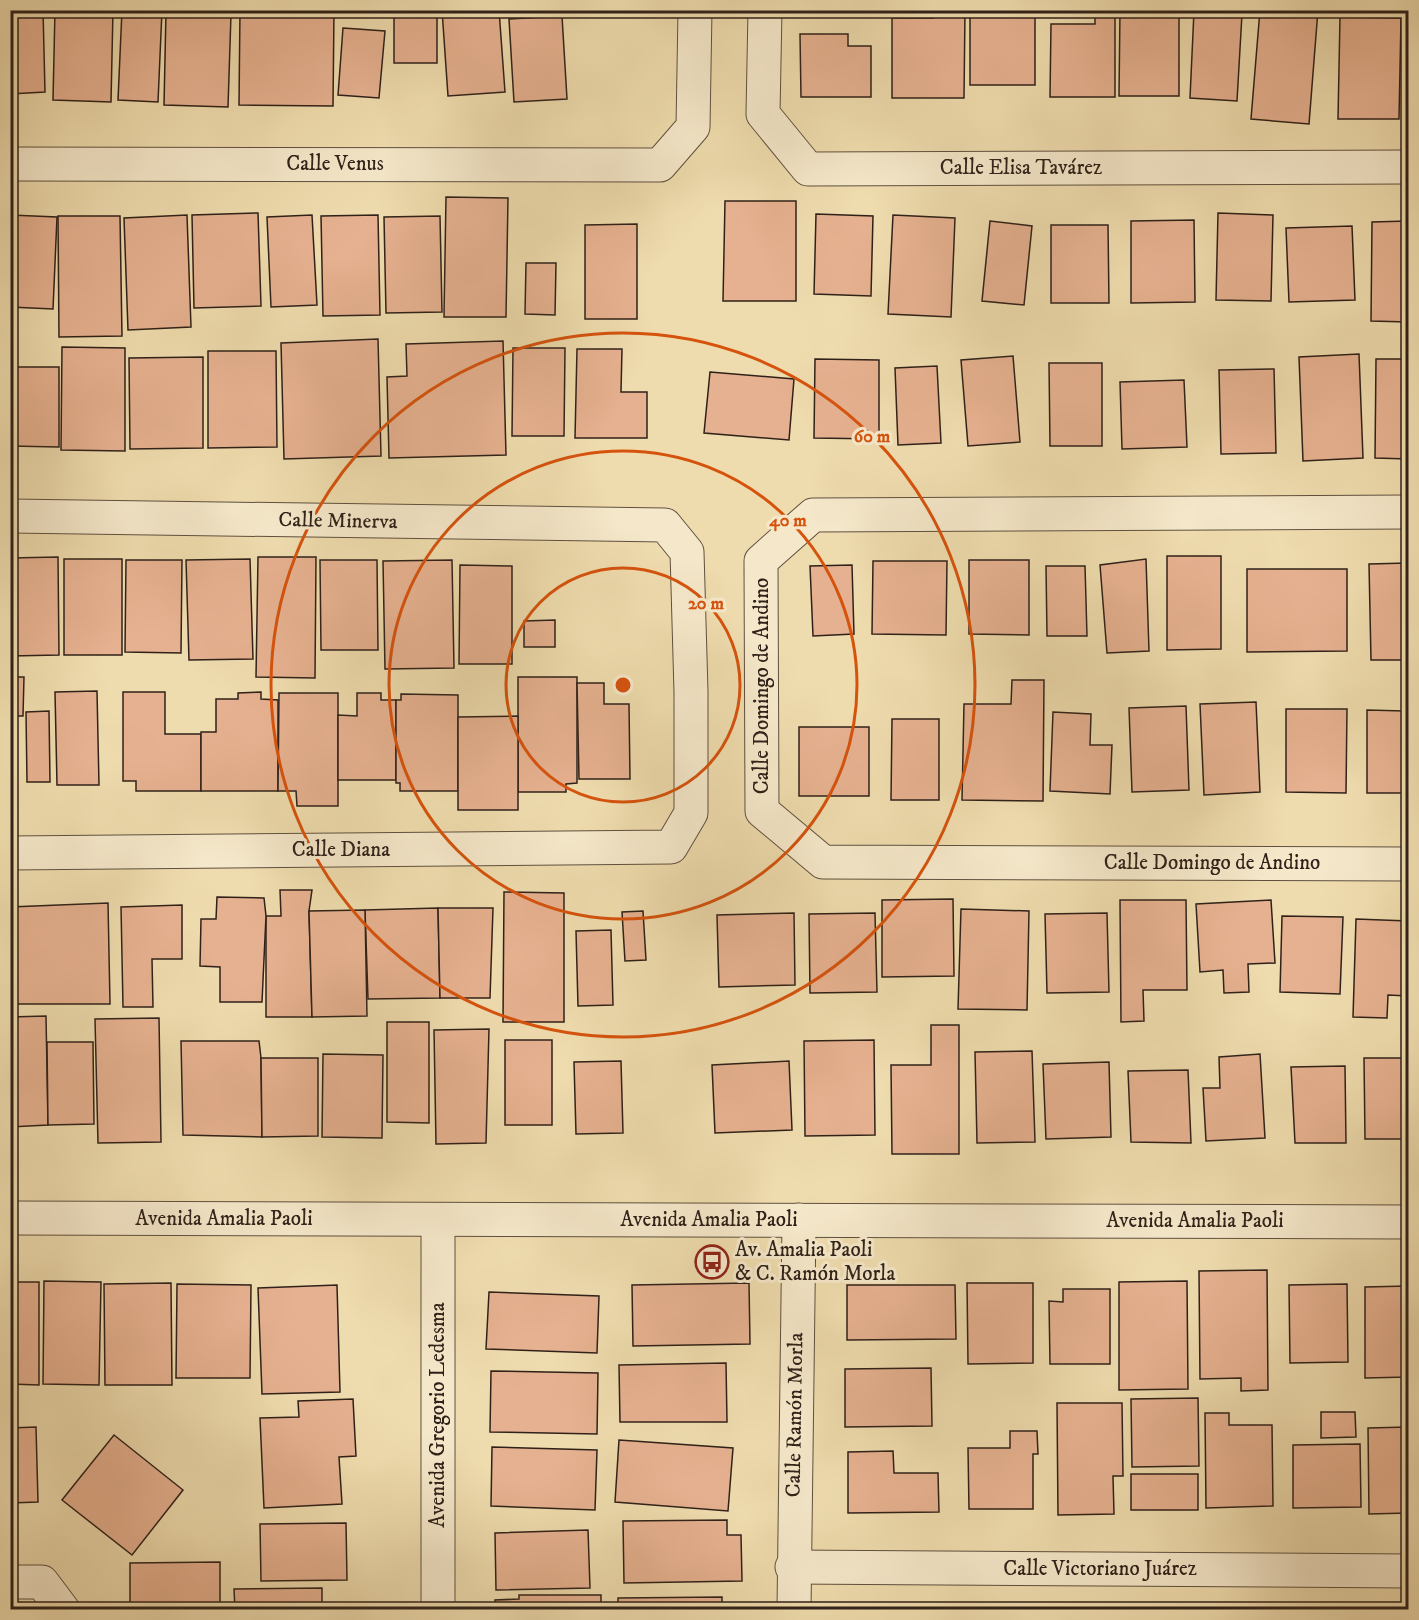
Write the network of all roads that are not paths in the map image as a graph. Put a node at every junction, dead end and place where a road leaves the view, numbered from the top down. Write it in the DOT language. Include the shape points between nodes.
graph roads {
  1 [pos="695,10"];
  2 [pos="765,10"];
  3 [pos="10,164"];
  4 [pos="1408,167"];
  5 [pos="1408,512"];
  6 [pos="10,516"];
  7 [pos="671,847"];
  8 [pos="10,853"];
  9 [pos="1408,864"];
  10 [pos="10,1218"];
  11 [pos="799,1220"];
  12 [pos="438,1221"];
  13 [pos="1408,1222"];
  14 [pos="792,1567"];
  15 [pos="1408,1571"];
  16 [pos="10,1582"];
  17 [pos="63,1610"];
  18 [pos="438,1610"];
  19 [pos="794,1610"];
  1 -- 3 [label="street, Calle Venus" via="693,127 660,165"];
  2 -- 4 [label="street, Calle Elisa Tavárez" via="763,114 808,169"];
  5 -- 9 [label="street, Calle Domingo de Andino" via="813,515 761,561 762,811 823,862"];
  6 -- 7 [label="street, Calle Minerva" via="665,525 687,552 691,692 691,813"];
  7 -- 8 [label="street, Calle Diana"];
  10 -- 12 [label="street, Avenida Amalia Paoli"];
  11 -- 12 [label="street, Avenida Amalia Paoli"];
  11 -- 13 [label="street, Avenida Amalia Paoli"];
  11 -- 14 [label="street, Calle Ramón Morla"];
  12 -- 18 [label="street, Avenida Gregorio Ledesma"];
  14 -- 15 [label="street, Calle Victoriano Juárez"];
  14 -- 19 [label="street, Calle Ramón Morla"];
  16 -- 17 [label="street" via="42,1582"];
}
